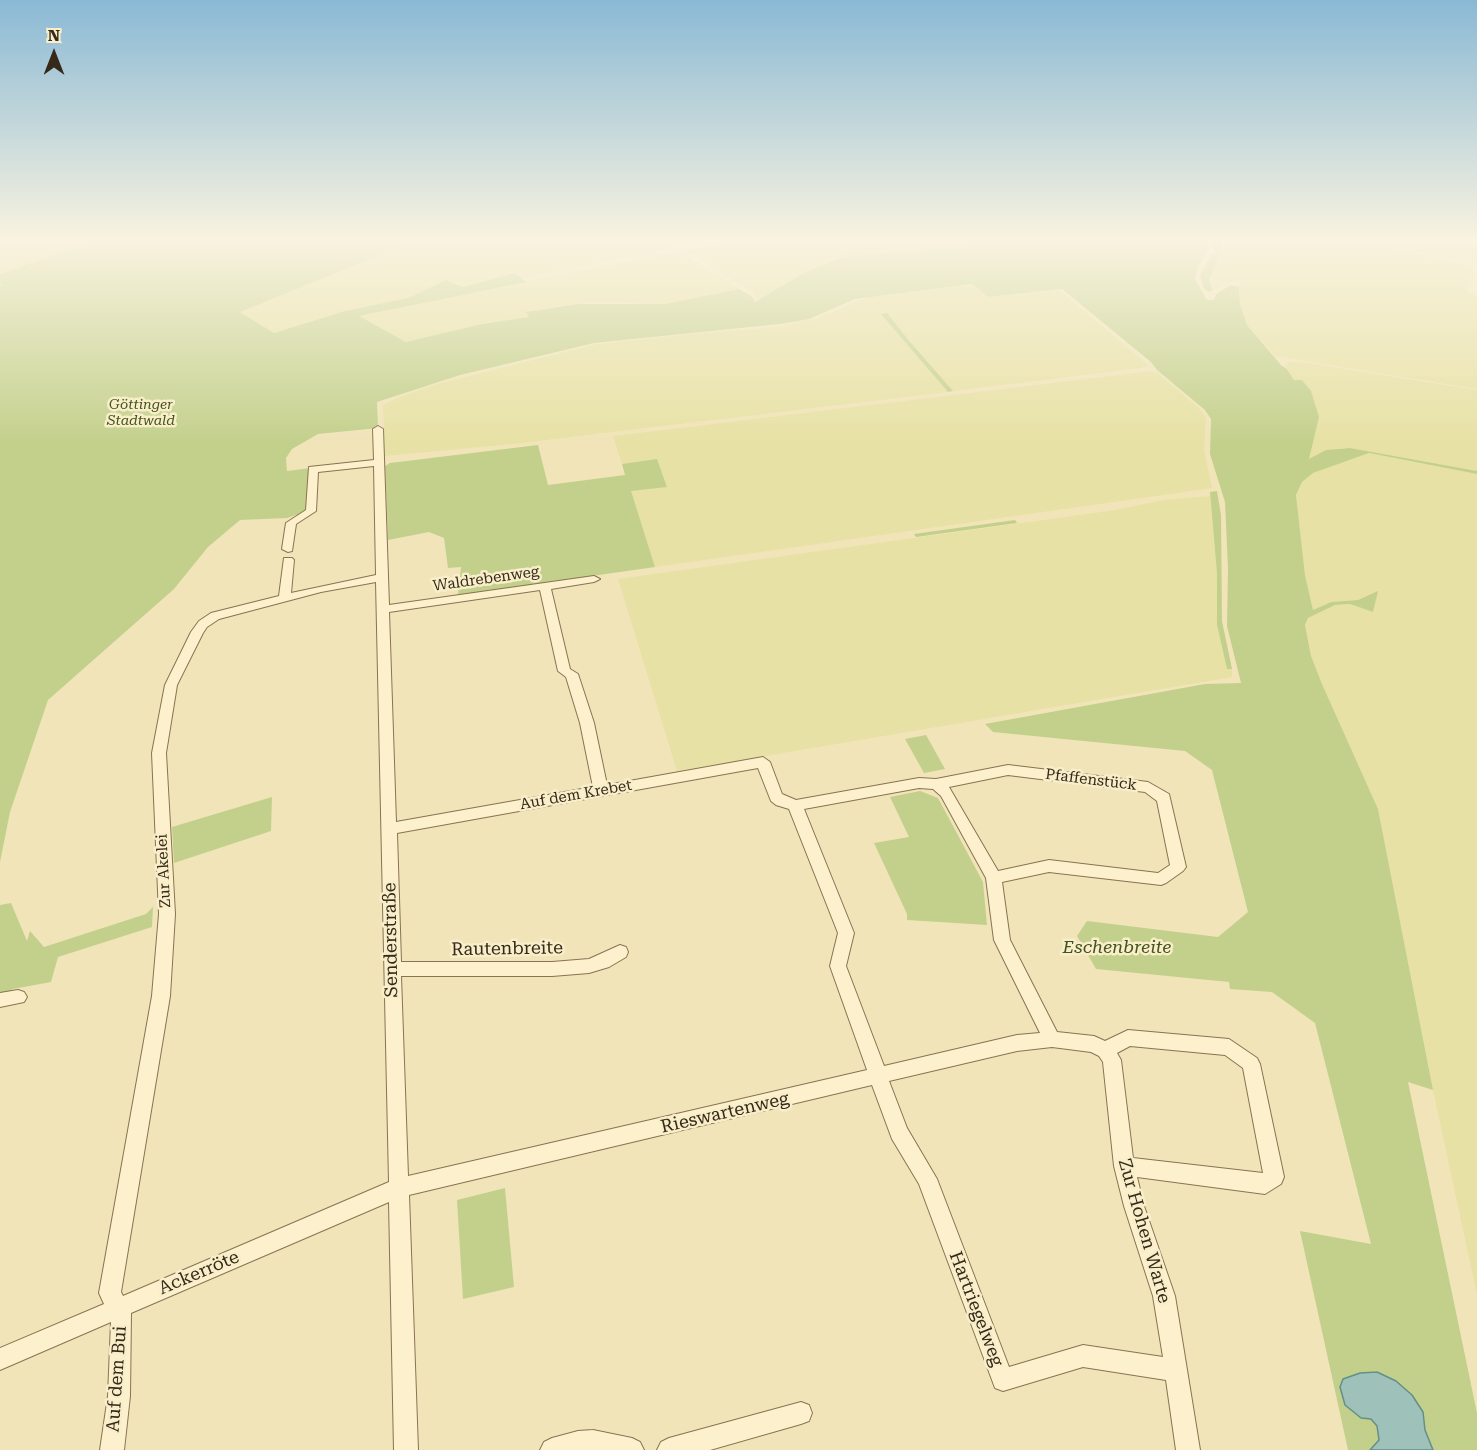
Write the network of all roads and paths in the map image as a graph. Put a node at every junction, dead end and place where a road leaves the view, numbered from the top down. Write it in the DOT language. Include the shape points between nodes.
graph roads {
  1 [pos="378,429"];
  2 [pos="379,462"];
  3 [pos="382,577"];
  4 [pos="594,579"];
  5 [pos="545,586"];
  6 [pos="285,597"];
  7 [pos="383,609"];
  8 [pos="936,784"];
  9 [pos="601,790"];
  10 [pos="796,805"];
  11 [pos="388,829"];
  12 [pos="994,878"];
  13 [pos="620,952"];
  14 [pos="392,969"];
  15 [pos="18,997"];
  16 [pos="0,1000"];
  17 [pos="1052,1039"];
  18 [pos="1105,1050"];
  19 [pos="878,1076"];
  20 [pos="1124,1166"];
  21 [pos="398,1188"];
  22 [pos="119,1307"];
  23 [pos="0,1359"];
  24 [pos="1176,1370"];
  25 [pos="801,1413"];
  26 [pos="112,1450"];
  27 [pos="406,1450"];
  28 [pos="552,1450"];
  29 [pos="632,1450"];
  30 [pos="669,1450"];
  31 [pos="1188,1450"];
  1 -- 2 [label="street, Senderstraße"];
  2 -- 3 [label="street, Senderstraße"];
  2 -- 6 [label="street" via="313,470 311,511 291,523"];
  3 -- 6 [label="street, Zur Akelei"];
  3 -- 7 [label="street, Senderstraße"];
  4 -- 5 [label="street, Waldrebenweg"];
  5 -- 7 [label="street, Waldrebenweg"];
  5 -- 9 [label="street" via="564,671 572,674 587,723"];
  6 -- 22 [label="street, Zur Akelei" via="224,612 203,624 178,667 165,705 159,753 167,914 162,987 110,1293"];
  7 -- 11 [label="street, Senderstraße"];
  8 -- 10 [label="street" via="919,783"];
  8 -- 12 [label="street" via="946,792"];
  8 -- 12 [label="street, Pfaffenstück" via="1008,770 1148,787 1164,798 1178,867 1161,879 1049,866"];
  9 -- 10 [label="street, Auf dem Krebet" via="763,762 777,797"];
  9 -- 11 [label="street, Auf dem Krebet"];
  10 -- 19 [label="street" via="846,933 838,966"];
  11 -- 14 [label="street, Senderstraße"];
  12 -- 17 [label="street" via="1002,940"];
  13 -- 14 [label="street, Rautenbreite" via="589,966 552,969"];
  14 -- 21 [label="street, Senderstraße"];
  15 -- 16 [label="street"];
  17 -- 18 [label="street" via="1086,1042"];
  17 -- 19 [label="street, Rieswartenweg" via="1017,1043"];
  18 -- 20 [label="street, Zur Hohen Warte" via="1113,1066"];
  18 -- 20 [label="street" via="1128,1038 1229,1047 1251,1064 1274,1177 1265,1184"];
  19 -- 21 [label="street, Rieswartenweg"];
  19 -- 24 [label="street, Hartriegelweg" via="899,1133 927,1179 1003,1380 1083,1356"];
  20 -- 24 [label="street, Zur Hohen Warte" via="1164,1296"];
  21 -- 22 [label="street, Ackerröte"];
  21 -- 27 [label="street, Senderstraße"];
  22 -- 23 [label="street, Ackerröte"];
  22 -- 26 [label="street, Auf dem Bui" via="122,1356"];
  24 -- 31 [label="street, Zur Hohen Warte"];
  25 -- 30 [label="street"];
  28 -- 29 [label="street" via="593,1442"];
}
